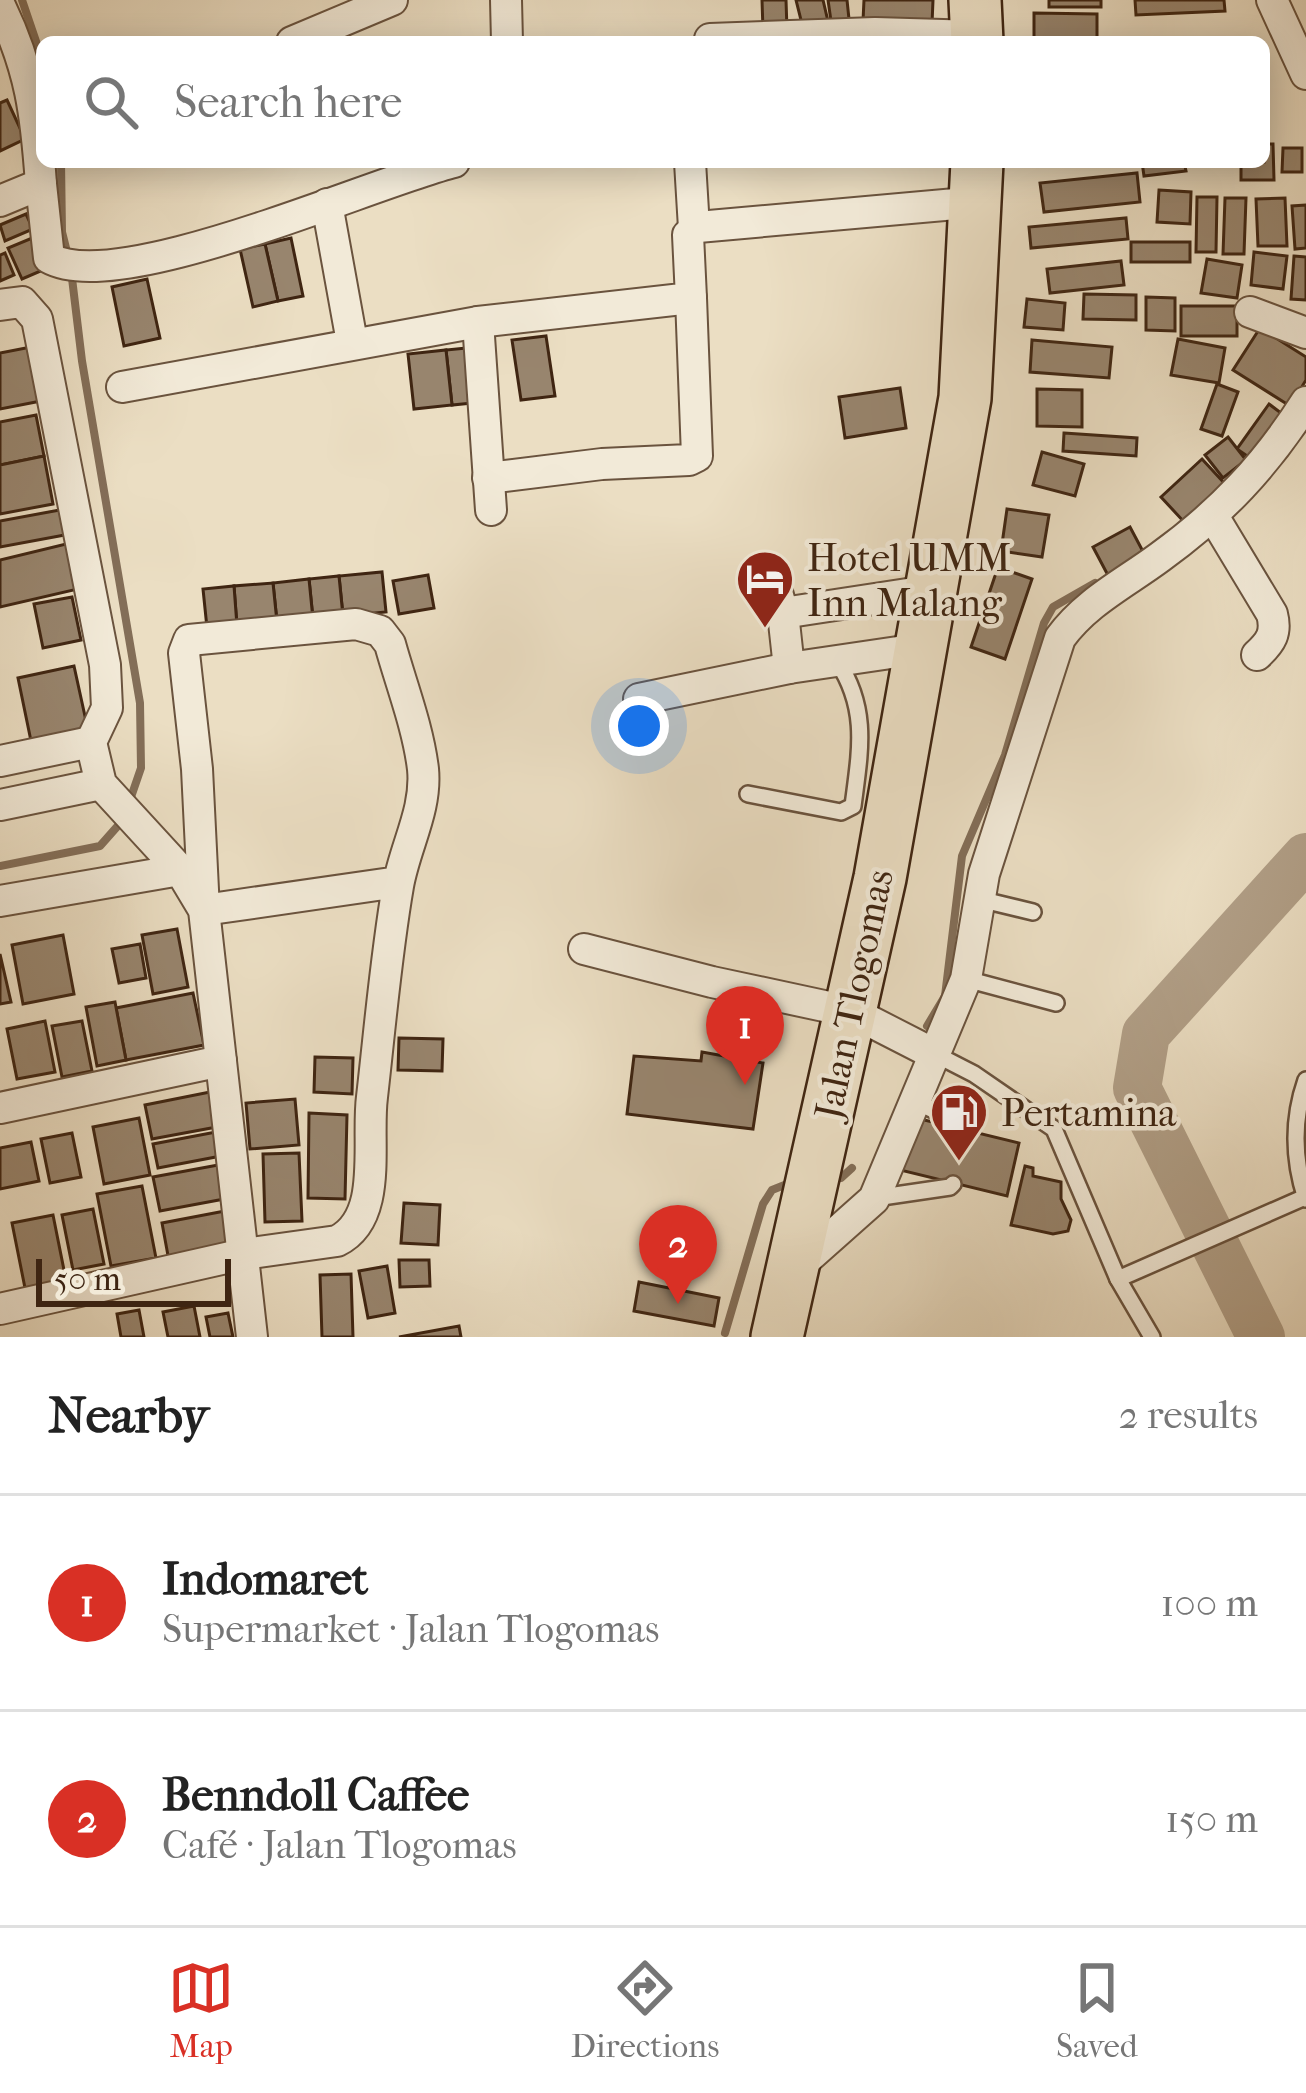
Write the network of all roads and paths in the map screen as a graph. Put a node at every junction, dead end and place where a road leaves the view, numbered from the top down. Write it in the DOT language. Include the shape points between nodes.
graph roads {
  1 [pos="392,0"];
  2 [pos="506,0"];
  3 [pos="1272,0"];
  4 [pos="0,6"];
  5 [pos="977,26"];
  6 [pos="306,36"];
  7 [pos="507,36"];
  8 [pos="852,36"];
  9 [pos="12,59"];
  10 [pos="1306,74"];
  11 [pos="36,133"];
  12 [pos="39,168"];
  13 [pos="436,168"];
  14 [pos="690,168"];
  15 [pos="977,182"];
  16 [pos="41,184"];
  17 [pos="0,201"];
  18 [pos="327,204"];
  19 [pos="694,228"];
  20 [pos="691,298"];
  21 [pos="0,305"];
  22 [pos="1250,312"];
  23 [pos="478,322"];
  24 [pos="1302,332"];
  25 [pos="352,342"];
  26 [pos="122,387"];
  27 [pos="1306,403"];
  28 [pos="488,478"];
  29 [pos="491,510"];
  30 [pos="1214,516"];
  31 [pos="770,571"];
  32 [pos="928,590"];
  33 [pos="783,614"];
  34 [pos="918,649"];
  35 [pos="1257,655"];
  36 [pos="836,661"];
  37 [pos="789,668"];
  38 [pos="639,699"];
  39 [pos="91,742"];
  40 [pos="0,761"];
  41 [pos="102,787"];
  42 [pos="748,794"];
  43 [pos="0,805"];
  44 [pos="169,859"];
  45 [pos="398,882"];
  46 [pos="979,899"];
  47 [pos="0,901"];
  48 [pos="203,910"];
  49 [pos="1033,912"];
  50 [pos="584,950"];
  51 [pos="966,979"];
  52 [pos="1055,1003"];
  53 [pos="852,1012"];
  54 [pos="932,1053"];
  55 [pos="221,1061"];
  56 [pos="1306,1080"];
  57 [pos="913,1100"];
  58 [pos="0,1108"];
  59 [pos="963,1130"];
  60 [pos="953,1184"];
  61 [pos="874,1198"];
  62 [pos="1302,1200"];
  63 [pos="244,1254"];
  64 [pos="794,1271"];
  65 [pos="1118,1279"];
  66 [pos="0,1309"];
  67 [pos="252,1337"];
  68 [pos="777,1337"];
  69 [pos="1152,1337"];
  1 -- 6 [label="street"];
  2 -- 7 [label="street"];
  3 -- 10 [label="street"];
  4 -- 9 [label="street"];
  5 -- 8 [label="street"];
  9 -- 11 [label="street" via="32,92"];
  12 -- 16 [label="street"];
  13 -- 18 [label="street"];
  14 -- 19 [label="street"];
  15 -- 19 [label="street"];
  15 -- 32 [label="main road, Jalan Tlogomas" via="965,398"];
  16 -- 17 [label="street"];
  16 -- 18 [label="street" via="54,262 88,268 196,247"];
  18 -- 25 [label="street"];
  19 -- 20 [label="street"];
  20 -- 23 [label="street"];
  20 -- 28 [label="street" via="698,456"];
  21 -- 39 [label="street" via="22,302 37,319 105,665 107,708"];
  22 -- 24 [label="street"];
  23 -- 25 [label="street"];
  23 -- 28 [label="street"];
  25 -- 26 [label="street"];
  27 -- 30 [label="street" via="1274,452"];
  28 -- 29 [label="street"];
  30 -- 35 [label="street" via="1272,614 1272,638"];
  30 -- 46 [label="street" via="1104,594 1060,638"];
  31 -- 33 [label="street"];
  32 -- 33 [label="street"];
  32 -- 34 [label="main road, Jalan Tlogomas"];
  33 -- 37 [label="street"];
  34 -- 36 [label="street"];
  34 -- 53 [label="main road, Jalan Tlogomas"];
  36 -- 37 [label="street"];
  36 -- 42 [label="lane" via="858,703 853,806 841,812"];
  37 -- 38 [label="street"];
  39 -- 40 [label="street"];
  39 -- 41 [label="street"];
  41 -- 43 [label="street"];
  41 -- 44 [label="street"];
  44 -- 47 [label="street"];
  44 -- 48 [label="street"];
  45 -- 48 [label="street"];
  45 -- 48 [label="street" via="423,770 380,631 356,624 194,638 184,653"];
  45 -- 63 [label="street" via="361,1223 337,1241"];
  46 -- 49 [label="lane"];
  46 -- 51 [label="street"];
  48 -- 55 [label="street"];
  50 -- 53 [label="street"];
  51 -- 52 [label="lane"];
  51 -- 54 [label="street"];
  53 -- 54 [label="street"];
  53 -- 64 [label="main road, Jalan Tlogomas"];
  54 -- 57 [label="street"];
  54 -- 65 [label="lane" via="1054,1129"];
  55 -- 58 [label="street"];
  55 -- 63 [label="street"];
  56 -- 62 [label="lane" via="1295,1130"];
  57 -- 59 [label="lane"];
  57 -- 61 [label="street"];
  60 -- 61 [label="lane"];
  61 -- 64 [label="street"];
  62 -- 65 [label="lane"];
  63 -- 66 [label="street"];
  63 -- 67 [label="street"];
  64 -- 68 [label="main road, Jalan Tlogomas"];
  65 -- 69 [label="lane"];
}
